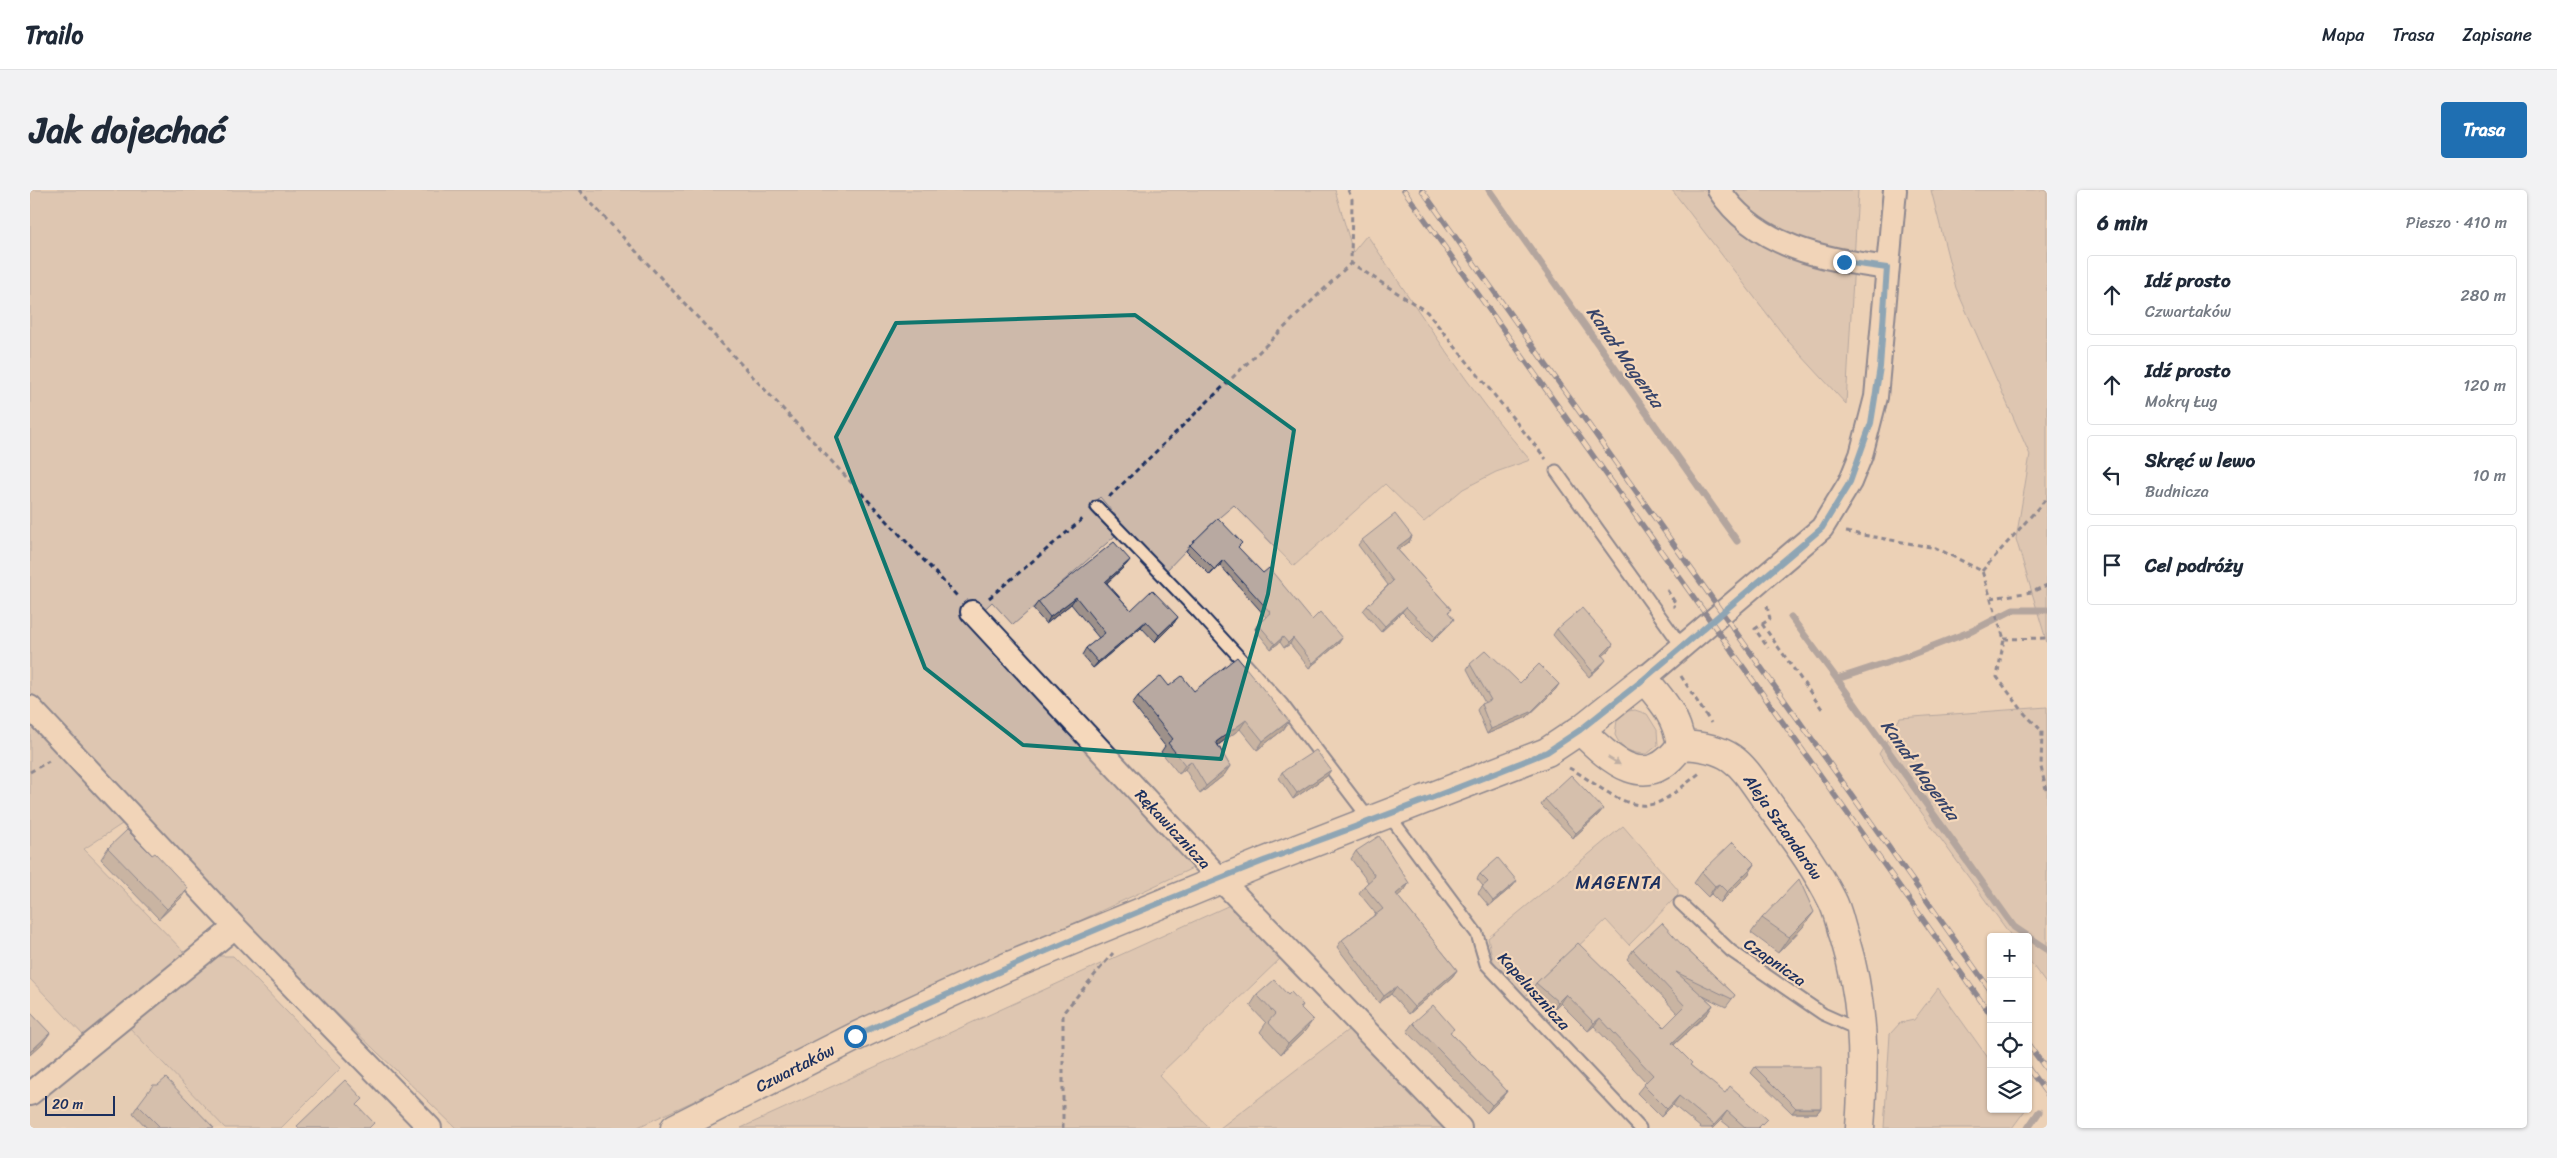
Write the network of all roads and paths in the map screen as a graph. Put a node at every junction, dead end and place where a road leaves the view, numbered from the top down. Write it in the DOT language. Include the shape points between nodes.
graph roads {
  1 [pos="579,190"];
  2 [pos="1348,190"];
  3 [pos="1719,190"];
  4 [pos="1895,190"];
  5 [pos="1351,263"];
  6 [pos="1887,268"];
  7 [pos="1556,471"];
  8 [pos="2047,498"];
  9 [pos="1097,507"];
  10 [pos="1822,528"];
  11 [pos="1982,571"];
  12 [pos="2047,585"];
  13 [pos="1667,590"];
  14 [pos="1672,597"];
  15 [pos="1991,598"];
  16 [pos="1759,606"];
  17 [pos="972,612"];
  18 [pos="1762,624"];
  19 [pos="2047,638"];
  20 [pos="2004,639"];
  21 [pos="1683,648"];
  22 [pos="1768,648"];
  23 [pos="1680,670"];
  24 [pos="1644,679"];
  25 [pos="30,707"];
  26 [pos="1820,710"];
  27 [pos="1711,723"];
  28 [pos="1580,730"];
  29 [pos="1682,745"];
  30 [pos="65,752"];
  31 [pos="1704,771"];
  32 [pos="30,772"];
  33 [pos="1583,775"];
  34 [pos="2047,794"];
  35 [pos="1380,818"];
  36 [pos="1220,879"];
  37 [pos="1680,903"];
  38 [pos="234,927"];
  39 [pos="1114,952"];
  40 [pos="1863,1032"];
  41 [pos="30,1094"];
  42 [pos="430,1128"];
  43 [pos="675,1128"];
  44 [pos="1063,1128"];
  45 [pos="1460,1128"];
  46 [pos="1640,1128"];
  47 [pos="1860,1128"];
  1 -- 17 [label="path"];
  2 -- 5 [label="path" via="1352,199"];
  3 -- 6 [label="street" via="1746,222 1781,244 1844,262"];
  4 -- 6 [label="street, Czwartaków"];
  5 -- 7 [label="path" via="1427,312"];
  5 -- 9 [label="path"];
  6 -- 10 [label="street, Czwartaków" via="1880,367 1871,423 1850,482"];
  7 -- 21 [label="lane"];
  8 -- 11 [label="path"];
  9 -- 17 [label="path"];
  9 -- 35 [label="lane, Kapelusznicza" via="1282,704"];
  10 -- 11 [label="path" via="1936,548"];
  10 -- 21 [label="street, Czwartaków"];
  11 -- 15 [label="path"];
  12 -- 15 [label="path" via="2032,592"];
  13 -- 14 [label="path"];
  15 -- 20 [label="path"];
  16 -- 18 [label="path" via="1766,601 1770,619"];
  17 -- 36 [label="street, Rękawicznicza"];
  18 -- 22 [label="path" via="1755,629"];
  18 -- 26 [label="path"];
  19 -- 20 [label="path"];
  20 -- 34 [label="path" via="1997,677 2042,731 2041,767"];
  21 -- 24 [label="street, Czwartaków"];
  23 -- 27 [label="path" via="1681,677"];
  24 -- 28 [label="street, Czwartaków"];
  24 -- 29 [label="street" via="1670,709"];
  25 -- 30 [label="street"];
  28 -- 29 [label="street, one-way" via="1616,763 1641,770 1658,768 1672,759"];
  28 -- 35 [label="street, Czwartaków" via="1547,752"];
  29 -- 40 [label="street, Aleja Sztandarów" via="1704,745 1731,756 1811,862 1833,902 1851,960"];
  30 -- 32 [label="path"];
  30 -- 38 [label="street"];
  31 -- 33 [label="path" via="1656,803 1636,805 1613,796"];
  35 -- 36 [label="street, Czwartaków"];
  35 -- 46 [label="lane, Kapelusznicza" via="1477,934 1486,964"];
  36 -- 43 [label="street, Czwartaków" via="1007,966 855,1036"];
  36 -- 45 [label="street, Rękawicznicza"];
  37 -- 40 [label="lane, Czapnicza" via="1731,951 1822,1014"];
  38 -- 41 [label="street"];
  38 -- 42 [label="street"];
  39 -- 44 [label="path" via="1063,1013"];
  40 -- 47 [label="street, Aleja Sztandarów"];
}
